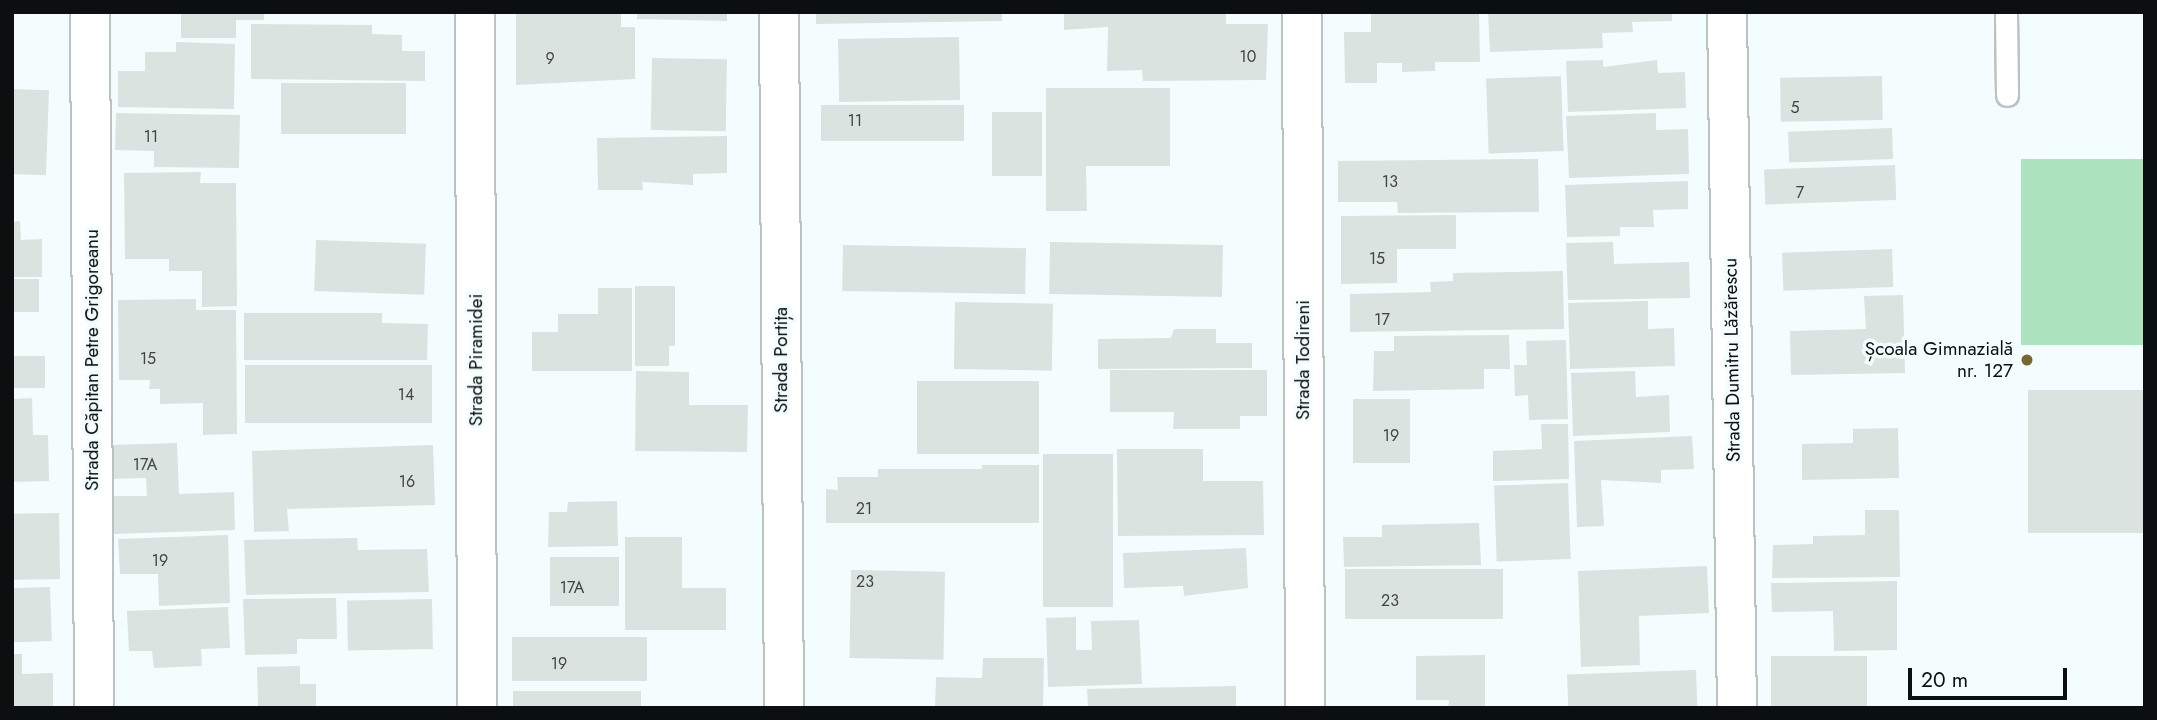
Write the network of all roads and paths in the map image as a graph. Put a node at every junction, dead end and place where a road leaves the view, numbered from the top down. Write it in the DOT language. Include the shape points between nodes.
graph roads {
  1 [pos="89,12"];
  2 [pos="475,12"];
  3 [pos="779,12"];
  4 [pos="1302,12"];
  5 [pos="1727,12"];
  6 [pos="2006,12"];
  7 [pos="2007,95"];
  8 [pos="94,708"];
  9 [pos="477,708"];
  10 [pos="784,708"];
  11 [pos="1305,708"];
  12 [pos="1737,708"];
  1 -- 8 [label="street, Strada Căpitan Petre Grigoreanu"];
  2 -- 9 [label="street, Strada Piramidei"];
  3 -- 10 [label="street, Strada Portița"];
  4 -- 11 [label="street, Strada Todireni"];
  5 -- 12 [label="street, Strada Dumitru Lăzărescu"];
  6 -- 7 [label="lane"];
}
